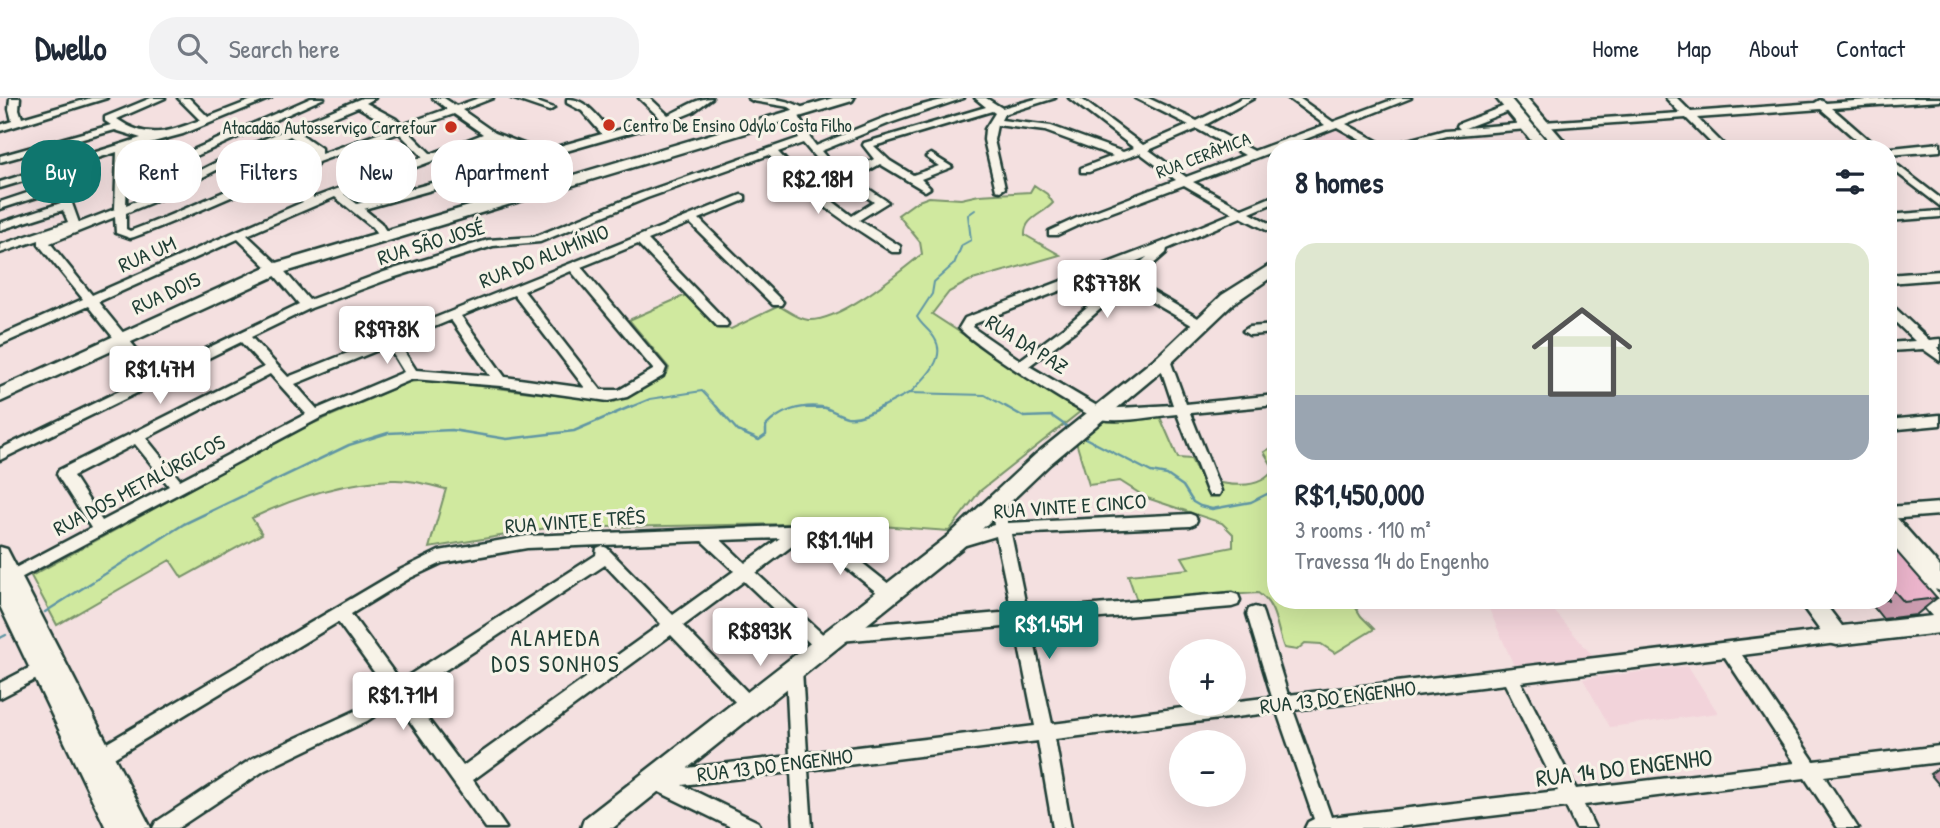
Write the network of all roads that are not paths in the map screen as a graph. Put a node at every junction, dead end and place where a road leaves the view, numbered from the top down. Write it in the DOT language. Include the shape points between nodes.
graph roads {
  1 [pos="15,98"];
  2 [pos="102,98"];
  3 [pos="160,98"];
  4 [pos="183,98"];
  5 [pos="319,98"];
  6 [pos="370,98"];
  7 [pos="438,98"];
  8 [pos="488,98"];
  9 [pos="516,98"];
  10 [pos="644,98"];
  11 [pos="707,98"];
  12 [pos="753,98"];
  13 [pos="847,98"];
  14 [pos="959,98"];
  15 [pos="980,98"];
  16 [pos="1050,98"];
  17 [pos="1074,98"];
  18 [pos="1293,98"];
  19 [pos="1406,98"];
  20 [pos="1671,98"];
  21 [pos="1814,98"];
  22 [pos="260,99"];
  23 [pos="1146,99"];
  24 [pos="1246,99"];
  25 [pos="1940,99"];
  26 [pos="1517,100"];
  27 [pos="570,101"];
  28 [pos="359,103"];
  29 [pos="1823,106"];
  30 [pos="796,107"];
  31 [pos="549,108"];
  32 [pos="456,112"];
  33 [pos="997,114"];
  34 [pos="1688,114"];
  35 [pos="667,119"];
  36 [pos="207,122"];
  37 [pos="18,123"];
  38 [pos="1334,124"];
  39 [pos="1200,126"];
  40 [pos="122,127"];
  41 [pos="0,128"];
  42 [pos="403,131"];
  43 [pos="238,133"];
  44 [pos="293,133"];
  45 [pos="1445,133"];
  46 [pos="491,135"];
  47 [pos="608,135"];
  48 [pos="1538,137"];
  49 [pos="151,138"];
  50 [pos="805,139"];
  51 [pos="145,140"];
  52 [pos="246,140"];
  53 [pos="274,140"];
  54 [pos="304,140"];
  55 [pos="504,140"];
  56 [pos="1292,140"];
  57 [pos="1367,140"];
  58 [pos="1419,140"];
  59 [pos="1714,140"];
  60 [pos="1863,140"];
  61 [pos="573,145"];
  62 [pos="1940,147"];
  63 [pos="202,149"];
  64 [pos="1897,149"];
  65 [pos="1143,150"];
  66 [pos="1267,150"];
  67 [pos="771,151"];
  68 [pos="813,151"];
  69 [pos="1253,155"];
  70 [pos="1123,156"];
  71 [pos="931,157"];
  72 [pos="430,158"];
  73 [pos="0,159"];
  74 [pos="322,159"];
  75 [pos="881,159"];
  76 [pos="1897,168"];
  77 [pos="1085,170"];
  78 [pos="848,178"];
  79 [pos="914,178"];
  80 [pos="21,179"];
  81 [pos="1184,181"];
  82 [pos="0,185"];
  83 [pos="431,187"];
  84 [pos="925,188"];
  85 [pos="1000,188"];
  86 [pos="335,192"];
  87 [pos="216,198"];
  88 [pos="322,198"];
  89 [pos="741,198"];
  90 [pos="21,199"];
  91 [pos="1267,201"];
  92 [pos="122,203"];
  93 [pos="140,203"];
  94 [pos="309,203"];
  95 [pos="476,203"];
  96 [pos="1940,203"];
  97 [pos="67,205"];
  98 [pos="0,206"];
  99 [pos="478,206"];
  100 [pos="355,208"];
  101 [pos="122,210"];
  102 [pos="1238,212"];
  103 [pos="1940,214"];
  104 [pos="1897,217"];
  105 [pos="691,218"];
  106 [pos="852,220"];
  107 [pos="0,227"];
  108 [pos="1267,227"];
  109 [pos="1053,233"];
  110 [pos="239,234"];
  111 [pos="383,236"];
  112 [pos="639,238"];
  113 [pos="1167,245"];
  114 [pos="0,249"];
  115 [pos="896,249"];
  116 [pos="572,266"];
  117 [pos="276,269"];
  118 [pos="1267,273"];
  119 [pos="1940,275"];
  120 [pos="1897,278"];
  121 [pos="1127,282"];
  122 [pos="516,289"];
  123 [pos="90,300"];
  124 [pos="777,302"];
  125 [pos="307,305"];
  126 [pos="453,314"];
  127 [pos="1897,314"];
  128 [pos="722,324"];
  129 [pos="1201,325"];
  130 [pos="1267,330"];
  131 [pos="1249,331"];
  132 [pos="243,336"];
  133 [pos="1,338"];
  134 [pos="121,339"];
  135 [pos="390,339"];
  136 [pos="1933,344"];
  137 [pos="1897,346"];
  138 [pos="1940,357"];
  139 [pos="1164,360"];
  140 [pos="1020,366"];
  141 [pos="272,368"];
  142 [pos="412,374"];
  143 [pos="154,379"];
  144 [pos="501,382"];
  145 [pos="285,383"];
  146 [pos="597,394"];
  147 [pos="0,396"];
  148 [pos="1267,401"];
  149 [pos="1183,410"];
  150 [pos="1099,414"];
  151 [pos="315,415"];
  152 [pos="1940,421"];
  153 [pos="1897,424"];
  154 [pos="137,437"];
  155 [pos="0,455"];
  156 [pos="178,488"];
  157 [pos="1214,491"];
  158 [pos="996,500"];
  159 [pos="1940,509"];
  160 [pos="1897,512"];
  161 [pos="1190,520"];
  162 [pos="1001,529"];
  163 [pos="100,530"];
  164 [pos="800,532"];
  165 [pos="1897,532"];
  166 [pos="705,535"];
  167 [pos="590,540"];
  168 [pos="955,542"];
  169 [pos="0,555"];
  170 [pos="606,556"];
  171 [pos="1897,560"];
  172 [pos="746,571"];
  173 [pos="4,581"];
  174 [pos="1940,582"];
  175 [pos="890,594"];
  176 [pos="1232,600"];
  177 [pos="1817,609"];
  178 [pos="1940,610"];
  179 [pos="341,613"];
  180 [pos="1255,614"];
  181 [pos="1021,617"];
  182 [pos="1940,624"];
  183 [pos="673,625"];
  184 [pos="1837,636"];
  185 [pos="832,640"];
  186 [pos="1729,649"];
  187 [pos="47,665"];
  188 [pos="794,670"];
  189 [pos="1510,676"];
  190 [pos="0,691"];
  191 [pos="398,693"];
  192 [pos="1282,703"];
  193 [pos="749,705"];
  194 [pos="1045,732"];
  195 [pos="1940,754"];
  196 [pos="94,760"];
  197 [pos="800,762"];
  198 [pos="1810,769"];
  199 [pos="461,778"];
  200 [pos="652,780"];
  201 [pos="1571,798"];
  202 [pos="119,828"];
  203 [pos="139,828"];
  204 [pos="162,828"];
  205 [pos="497,828"];
  206 [pos="593,828"];
  207 [pos="752,828"];
  208 [pos="803,828"];
  209 [pos="1062,828"];
  210 [pos="1322,828"];
  211 [pos="1586,828"];
  212 [pos="1849,828"];
  1 -- 37 [label="street"];
  2 -- 37 [label="street"];
  3 -- 40 [label="street" via="109,119"];
  4 -- 36 [label="street"];
  5 -- 43 [label="street"];
  6 -- 28 [label="street"];
  7 -- 32 [label="street"];
  8 -- 32 [label="street"];
  9 -- 31 [label="street"];
  10 -- 35 [label="street"];
  11 -- 35 [label="street"];
  12 -- 30 [label="street"];
  13 -- 30 [label="main road, RUA DOIS"];
  14 -- 68 [label="street"];
  15 -- 33 [label="street"];
  16 -- 33 [label="street"];
  17 -- 65 [label="street"];
  18 -- 38 [label="street"];
  19 -- 38 [label="street, RUA CERÂMICA"];
  20 -- 34 [label="street"];
  21 -- 29 [label="street"];
  22 -- 36 [label="street"];
  23 -- 39 [label="street"];
  24 -- 39 [label="street"];
  25 -- 29 [label="street"];
  26 -- 45 [label="street"];
  26 -- 48 [label="main road"];
  27 -- 47 [label="street" via="586,109"];
  28 -- 42 [label="street"];
  28 -- 44 [label="street"];
  29 -- 34 [label="street"];
  29 -- 60 [label="street"];
  30 -- 50 [label="street"];
  30 -- 99 [label="main road, RUA DOIS"];
  32 -- 42 [label="street"];
  32 -- 46 [label="street"];
  33 -- 70 [label="street"];
  33 -- 75 [label="street" via="868,145"];
  33 -- 85 [label="street" via="989,147"];
  34 -- 48 [label="street"];
  34 -- 59 [label="street"];
  35 -- 47 [label="street"];
  36 -- 49 [label="street"];
  37 -- 41 [label="street"];
  38 -- 56 [label="street, RUA CERÂMICA"];
  38 -- 57 [label="street"];
  39 -- 65 [label="street"];
  39 -- 69 [label="street"];
  40 -- 49 [label="street"];
  40 -- 73 [label="street" via="99,129"];
  42 -- 72 [label="street"];
  42 -- 74 [label="street"];
  43 -- 52 [label="street"];
  43 -- 63 [label="street"];
  44 -- 53 [label="street"];
  44 -- 54 [label="street"];
  45 -- 48 [label="street"];
  45 -- 58 [label="street"];
  46 -- 55 [label="street"];
  46 -- 72 [label="street, RUA UM"];
  47 -- 61 [label="street"];
  49 -- 51 [label="street"];
  50 -- 67 [label="street, RUA SÃO JOSÉ"];
  50 -- 68 [label="street"];
  62 -- 64 [label="main road"];
  65 -- 70 [label="street"];
  65 -- 81 [label="street"];
  66 -- 69 [label="street, RUA CERÂMICA"];
  67 -- 106 [label="street" via="806,189"];
  67 -- 125 [label="street, RUA SÃO JOSÉ" via="536,240 482,245"];
  68 -- 78 [label="street"];
  69 -- 81 [label="street, RUA CERÂMICA"];
  70 -- 77 [label="street"];
  71 -- 79 [label="street" via="947,166"];
  72 -- 86 [label="street, RUA UM"];
  75 -- 78 [label="street"];
  75 -- 79 [label="street"];
  76 -- 96 [label="street"];
  78 -- 106 [label="street" via="881,204"];
  79 -- 84 [label="street"];
  80 -- 82 [label="street"];
  81 -- 102 [label="street"];
  81 -- 109 [label="street, RUA CERÂMICA"];
  83 -- 100 [label="street"];
  86 -- 88 [label="street, RUA UM"];
  86 -- 100 [label="street"];
  87 -- 101 [label="street" via="134,234 120,231"];
  89 -- 105 [label="street, RUA DO ALUMÍNIO"];
  90 -- 98 [label="street"];
  91 -- 102 [label="street, RUA DA PAZ"];
  92 -- 101 [label="street"];
  93 -- 101 [label="street"];
  94 -- 110 [label="street, RUA UM"];
  95 -- 99 [label="street"];
  97 -- 107 [label="street"];
  97 -- 114 [label="street" via="74,224"];
  99 -- 111 [label="main road, RUA DOIS"];
  100 -- 111 [label="street" via="377,225"];
  101 -- 123 [label="street" via="43,242"];
  102 -- 108 [label="street"];
  102 -- 113 [label="street, RUA DA PAZ"];
  103 -- 104 [label="street"];
  105 -- 112 [label="street, RUA DO ALUMÍNIO"];
  105 -- 124 [label="street"];
  106 -- 115 [label="street"];
  110 -- 117 [label="street"];
  110 -- 123 [label="street, RUA UM"];
  111 -- 117 [label="main road, RUA DOIS"];
  112 -- 116 [label="street, RUA DO ALUMÍNIO"];
  112 -- 128 [label="street"];
  113 -- 121 [label="street"];
  113 -- 140 [label="street, RUA DA PAZ" via="965,324 967,332"];
  116 -- 122 [label="street, RUA DO ALUMÍNIO"];
  116 -- 146 [label="street" via="660,368 622,394"];
  117 -- 125 [label="street"];
  117 -- 134 [label="main road, RUA DOIS"];
  118 -- 129 [label="main road" via="1228,299"];
  119 -- 120 [label="street"];
  121 -- 129 [label="street"];
  121 -- 140 [label="street"];
  122 -- 126 [label="street, RUA DO ALUMÍNIO"];
  122 -- 146 [label="street"];
  123 -- 133 [label="street, RUA UM"];
  123 -- 134 [label="street"];
  125 -- 132 [label="street, RUA SÃO JOSÉ"];
  126 -- 135 [label="street, RUA DO ALUMÍNIO"];
  126 -- 144 [label="street"];
  127 -- 136 [label="street"];
  129 -- 139 [label="main road"];
  130 -- 131 [label="street"];
  132 -- 141 [label="street"];
  132 -- 143 [label="street, RUA SÃO JOSÉ"];
  134 -- 143 [label="street"];
  134 -- 147 [label="main road, RUA DOIS"];
  135 -- 142 [label="street"];
  135 -- 145 [label="street, RUA DO ALUMÍNIO"];
  136 -- 137 [label="street"];
  136 -- 138 [label="street"];
  139 -- 149 [label="street"];
  139 -- 150 [label="main road"];
  140 -- 150 [label="street, RUA DA PAZ"];
  141 -- 145 [label="street"];
  141 -- 154 [label="street"];
  142 -- 144 [label="street"];
  142 -- 151 [label="street, RUA DOS METALÚRGICOS"];
  143 -- 155 [label="street, RUA SÃO JOSÉ"];
  144 -- 146 [label="street"];
  145 -- 151 [label="street"];
  148 -- 149 [label="street"];
  149 -- 150 [label="street"];
  149 -- 157 [label="street"];
  150 -- 158 [label="main road"];
  151 -- 156 [label="street, RUA DOS METALÚRGICOS"];
  152 -- 153 [label="street"];
  154 -- 156 [label="street"];
  154 -- 163 [label="street" via="64,474"];
  156 -- 163 [label="street, RUA DOS METALÚRGICOS"];
  158 -- 162 [label="street"];
  158 -- 168 [label="main road"];
  159 -- 160 [label="street"];
  161 -- 162 [label="street, RUA VINTE E CINCO"];
  162 -- 168 [label="street, RUA VINTE E CINCO"];
  162 -- 181 [label="street"];
  163 -- 173 [label="street, RUA DOS METALÚRGICOS"];
  164 -- 166 [label="street, RUA VINTE E TRÊS"];
  164 -- 172 [label="street"];
  164 -- 175 [label="street, RUA VINTE E TRÊS" via="812,531"];
  165 -- 174 [label="main road"];
  166 -- 167 [label="street, RUA VINTE E TRÊS"];
  166 -- 172 [label="street"];
  167 -- 170 [label="street"];
  167 -- 179 [label="street, RUA VINTE E TRÊS" via="527,542 439,557"];
  168 -- 175 [label="main road"];
  169 -- 173 [label="main road"];
  170 -- 183 [label="street"];
  170 -- 191 [label="street"];
  171 -- 178 [label="main road"];
  172 -- 183 [label="street"];
  172 -- 185 [label="street"];
  173 -- 187 [label="main road"];
  175 -- 185 [label="main road"];
  176 -- 181 [label="street"];
  177 -- 184 [label="main road"];
  179 -- 191 [label="street"];
  179 -- 196 [label="street, RUA VINTE E TRÊS"];
  180 -- 192 [label="street"];
  181 -- 185 [label="street"];
  181 -- 194 [label="street"];
  182 -- 184 [label="main road, RUA 13 DO ENGENHO"];
  183 -- 193 [label="street"];
  183 -- 199 [label="street"];
  184 -- 186 [label="street, RUA 13 DO ENGENHO"];
  185 -- 188 [label="main road"];
  186 -- 189 [label="street, RUA 13 DO ENGENHO"];
  186 -- 198 [label="street"];
  187 -- 190 [label="street"];
  187 -- 196 [label="main road"];
  188 -- 193 [label="main road"];
  188 -- 197 [label="street"];
  189 -- 192 [label="street, RUA 13 DO ENGENHO"];
  189 -- 201 [label="street"];
  191 -- 199 [label="street"];
  191 -- 204 [label="street" via="259,764"];
  192 -- 194 [label="street, RUA 13 DO ENGENHO"];
  192 -- 210 [label="street"];
  193 -- 200 [label="main road"];
  194 -- 197 [label="street, RUA 13 DO ENGENHO"];
  194 -- 209 [label="street"];
  195 -- 198 [label="street, RUA 14 DO ENGENHO"];
  196 -- 202 [label="main road"];
  196 -- 203 [label="main road"];
  197 -- 200 [label="street, RUA 13 DO ENGENHO"];
  197 -- 208 [label="street"];
  198 -- 201 [label="street, RUA 14 DO ENGENHO"];
  198 -- 212 [label="street"];
  199 -- 205 [label="street"];
  200 -- 206 [label="main road"];
  200 -- 207 [label="street"];
  201 -- 210 [label="street, RUA 14 DO ENGENHO"];
  201 -- 211 [label="street"];
}
